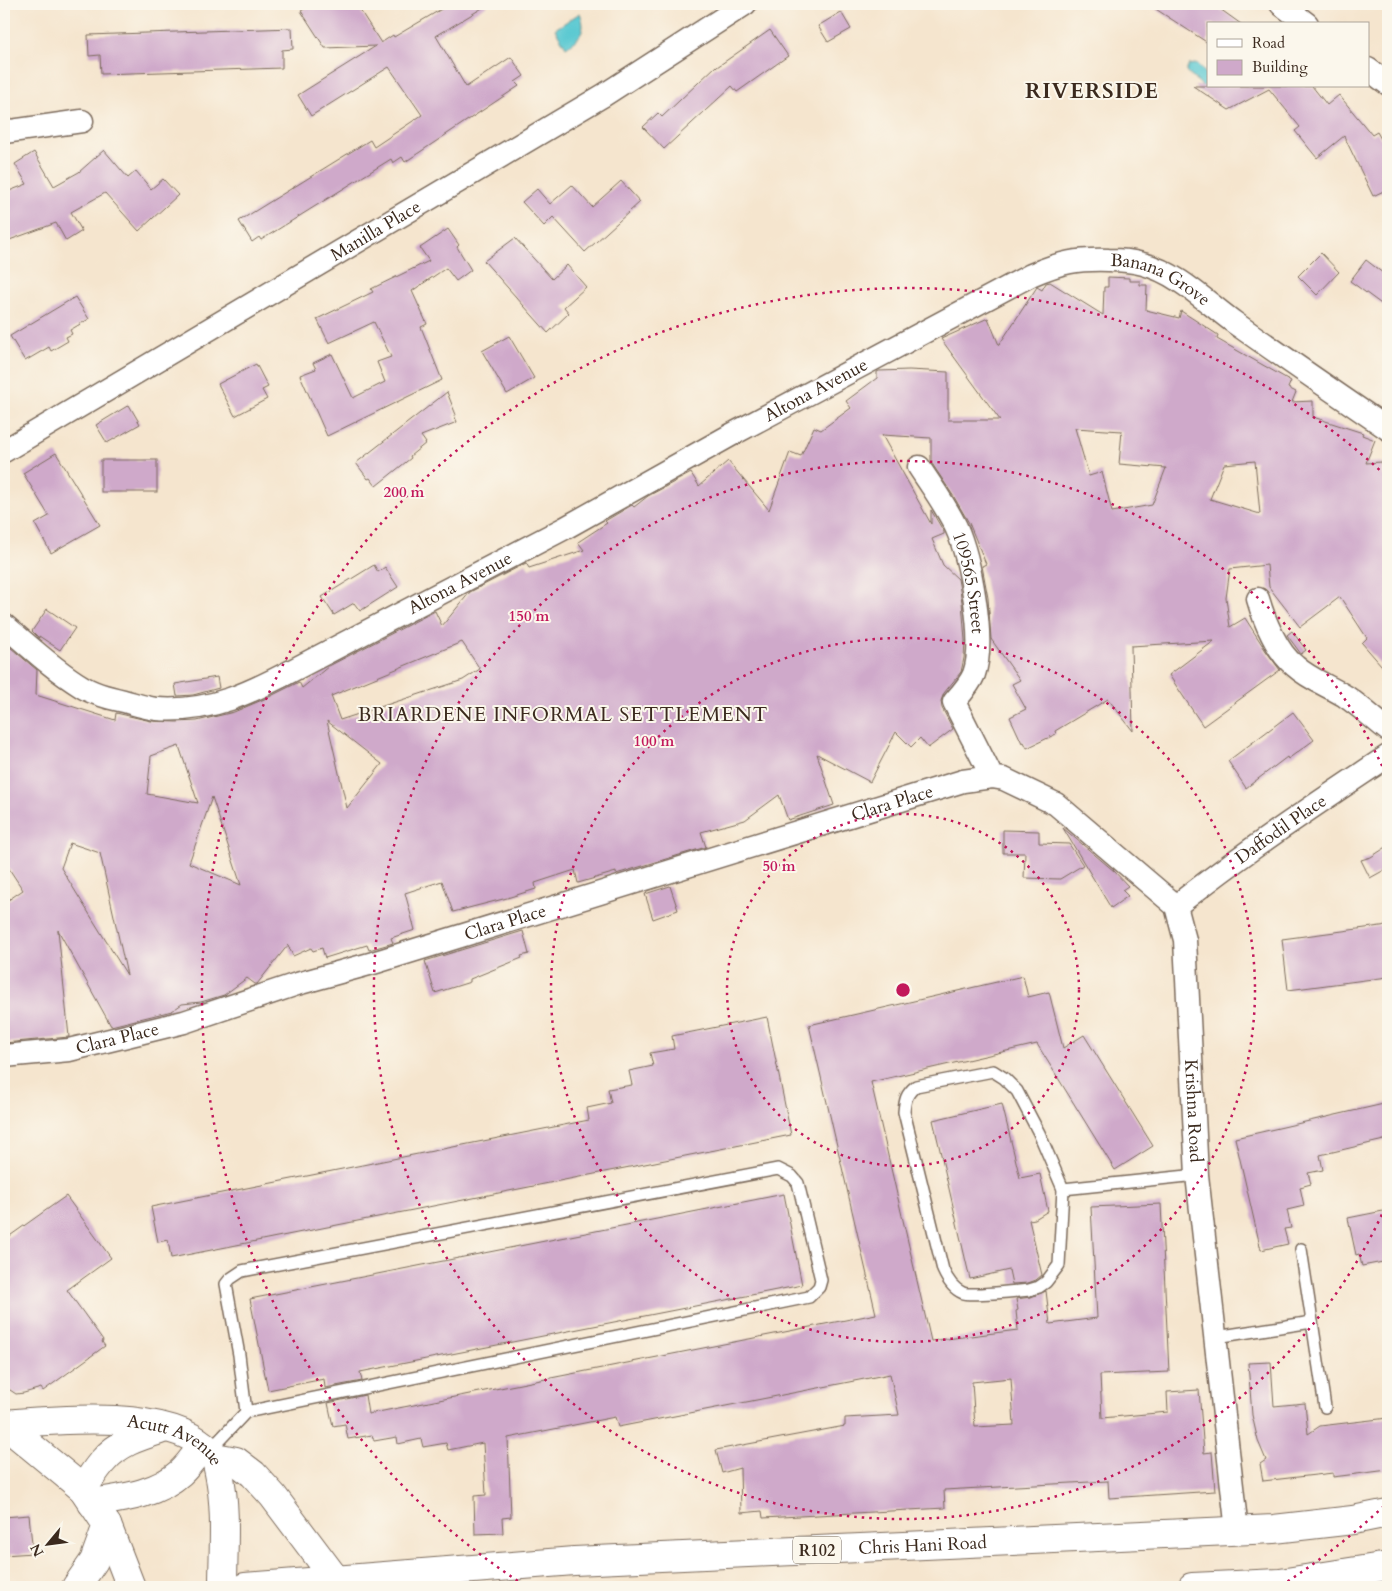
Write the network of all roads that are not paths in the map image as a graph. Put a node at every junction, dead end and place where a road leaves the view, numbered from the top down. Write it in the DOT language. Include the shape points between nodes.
graph roads {
  1 [pos="745,4"];
  2 [pos="1281,4"];
  3 [pos="1304,22"];
  4 [pos="1370,71"];
  5 [pos="1388,84"];
  6 [pos="82,122"];
  7 [pos="4,132"];
  8 [pos="909,341"];
  9 [pos="1388,430"];
  10 [pos="4,451"];
  11 [pos="919,467"];
  12 [pos="1258,599"];
  13 [pos="4,625"];
  14 [pos="1388,730"];
  15 [pos="1388,756"];
  16 [pos="998,778"];
  17 [pos="1176,906"];
  18 [pos="4,1056"];
  19 [pos="1197,1175"];
  20 [pos="1063,1189"];
  21 [pos="1301,1249"];
  22 [pos="1312,1322"];
  23 [pos="1216,1337"];
  24 [pos="1325,1407"];
  25 [pos="246,1412"];
  26 [pos="4,1424"];
  27 [pos="167,1428"];
  28 [pos="209,1451"];
  29 [pos="94,1506"];
  30 [pos="1388,1513"];
  31 [pos="1237,1531"];
  32 [pos="1388,1566"];
  33 [pos="336,1580"];
  34 [pos="1292,1584"];
  35 [pos="76,1587"];
  36 [pos="131,1587"];
  37 [pos="222,1587"];
  38 [pos="245,1587"];
  39 [pos="1192,1587"];
  1 -- 10 [label="street, Manilla Place" via="604,95"];
  2 -- 3 [label="street"];
  4 -- 5 [label="street"];
  6 -- 7 [label="street"];
  8 -- 9 [label="street, Banana Grove" via="1054,265 1088,259 1141,263 1179,281"];
  8 -- 13 [label="street, Altona Avenue" via="565,528 233,699 209,706 165,709 110,698 83,688"];
  11 -- 16 [label="street, 109565 Street" via="956,526 971,581 978,635 977,655 974,674 954,702"];
  12 -- 14 [label="street" via="1264,620 1290,662 1346,697"];
  15 -- 17 [label="street, Daffodil Place" via="1219,872"];
  16 -- 17 [label="street" via="1056,804"];
  16 -- 18 [label="street, Clara Place" via="963,781 898,800 297,984 184,1022 69,1050"];
  17 -- 19 [label="street, Krishna Road" via="1185,940"];
  19 -- 20 [label="lane"];
  19 -- 23 [label="street, Krishna Road"];
  20 -- 20 [label="lane" via="1017,1090 1004,1078 993,1072 916,1086 908,1092 904,1112 943,1270 951,1284 965,1294 1029,1290 1046,1282 1059,1265"];
  21 -- 22 [label="lane"];
  22 -- 23 [label="lane"];
  22 -- 24 [label="lane"];
  23 -- 31 [label="street, Krishna Road"];
  25 -- 25 [label="lane" via="226,1284 242,1270 778,1169 798,1183 821,1280 819,1288 808,1297"];
  25 -- 28 [label="lane"];
  26 -- 27 [label="main road, Acutt Avenue" via="76,1419 123,1420"];
  26 -- 29 [label="main road, Acutt Avenue"];
  27 -- 28 [label="main road, Acutt Avenue" via="192,1438"];
  27 -- 29 [label="main road" via="119,1446 103,1460"];
  28 -- 29 [label="main road" via="157,1488"];
  28 -- 33 [label="main road" via="236,1461 253,1474"];
  28 -- 37 [label="main road, Acutt Avenue" via="224,1494"];
  29 -- 35 [label="main road" via="94,1561"];
  29 -- 36 [label="main road, Acutt Avenue"];
  30 -- 31 [label="main road, Chris Hani Road / R102" via="1353,1520"];
  31 -- 33 [label="main road, Chris Hani Road / R102" via="574,1561"];
  32 -- 34 [label="main road"];
  33 -- 38 [label="main road, Chris Hani Road / R102"];
  34 -- 39 [label="main road"];
}
